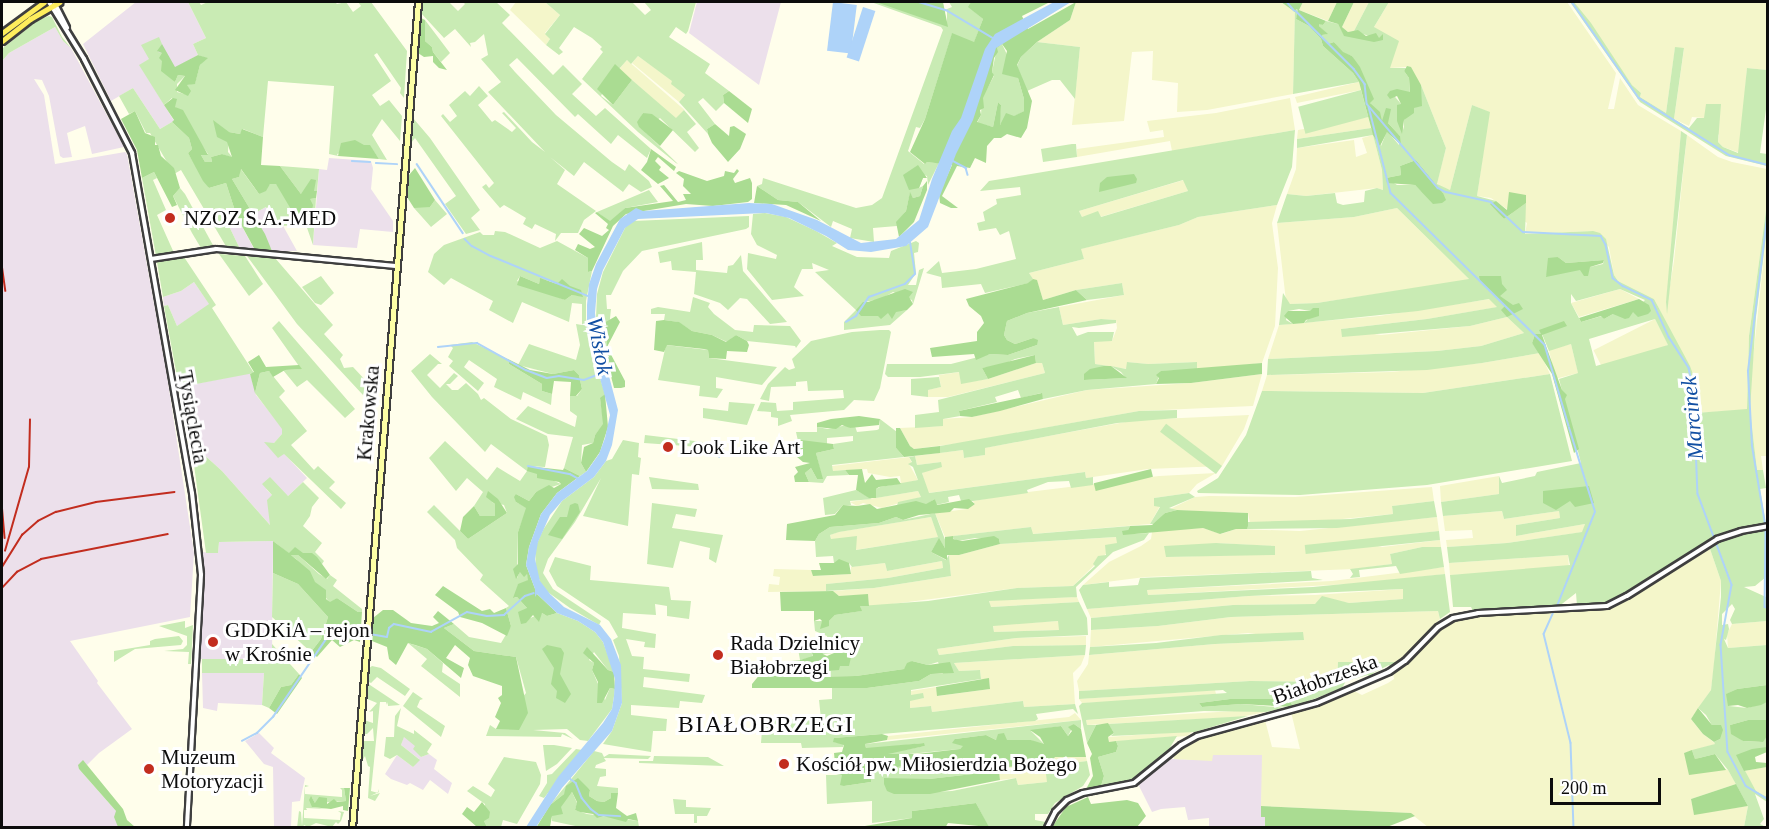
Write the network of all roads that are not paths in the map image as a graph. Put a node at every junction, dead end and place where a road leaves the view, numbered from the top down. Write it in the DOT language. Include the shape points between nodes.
graph roads {
  1 [pos="44,2"];
  2 [pos="418,2"];
  3 [pos="54,3"];
  4 [pos="2,33"];
  5 [pos="2,41"];
  6 [pos="151,259"];
  7 [pos="396,266"];
  8 [pos="1767,526"];
  9 [pos="187,828"];
  10 [pos="352,828"];
  11 [pos="1047,828"];
  1 -- 4 [label="main road"];
  2 -- 7 [label="main road, Krakowska"];
  3 -- 5 [label="main road"];
  3 -- 6 [label="street, Tysiąclecia" via="130,147"];
  6 -- 7 [label="street" via="216,249"];
  6 -- 9 [label="street, Tysiąclecia" via="201,563"];
  7 -- 10 [label="main road, Krakowska"];
  8 -- 11 [label="street, Białobrzeska" via="1716,540 1607,606 1478,613 1453,618 1438,627 1406,662 1389,672 1317,703 1197,736 1134,783 1067,800"];
}
